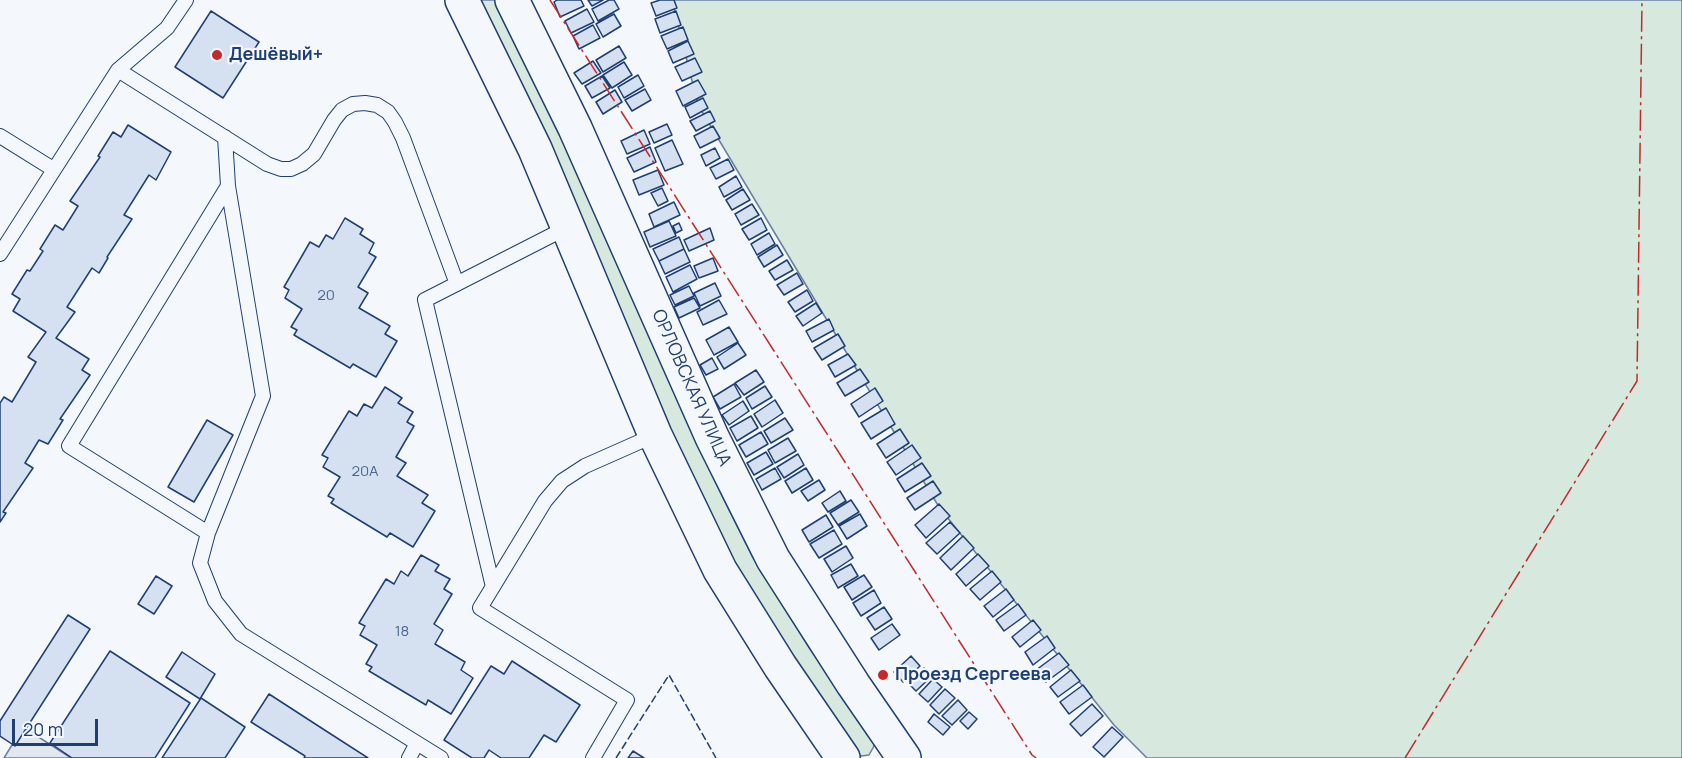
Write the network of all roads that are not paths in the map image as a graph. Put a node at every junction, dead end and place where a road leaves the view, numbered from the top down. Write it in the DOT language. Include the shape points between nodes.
graph roads {
  1 [pos="186,0"];
  2 [pos="462,0"];
  3 [pos="512,0"];
  4 [pos="118,70"];
  5 [pos="0,136"];
  6 [pos="225,137"];
  7 [pos="53,169"];
  8 [pos="228,186"];
  9 [pos="568,227"];
  10 [pos="0,254"];
  11 [pos="457,284"];
  12 [pos="655,435"];
  13 [pos="208,533"];
  14 [pos="493,587"];
  15 [pos="417,743"];
  16 [pos="410,758"];
  17 [pos="441,758"];
  18 [pos="593,758"];
  19 [pos="843,758"];
  20 [pos="904,758"];
  1 -- 4 [label="lane" via="167,28"];
  2 -- 9 [label="street" via="535,148"];
  3 -- 20 [label="street, ОРЛОВСКАЯ УЛИЦА" via="575,128 712,437 773,559"];
  4 -- 6 [label="lane"];
  4 -- 7 [label="lane"];
  5 -- 7 [label="lane"];
  6 -- 8 [label="lane"];
  6 -- 11 [label="lane" via="267,164 291,169 314,154 342,110 365,103 377,105 388,112 403,138"];
  7 -- 10 [label="lane"];
  8 -- 13 [label="lane" via="263,396"];
  8 -- 13 [label="lane" via="69,446"];
  9 -- 11 [label="lane"];
  9 -- 12 [label="street"];
  11 -- 14 [label="lane" via="425,300"];
  12 -- 14 [label="lane" via="585,466 562,481 545,501"];
  12 -- 19 [label="street" via="720,570"];
  13 -- 15 [label="lane" via="200,563 215,601 242,634"];
  14 -- 18 [label="lane" via="480,608 627,700"];
  15 -- 16 [label="lane"];
  15 -- 17 [label="lane"];
}
